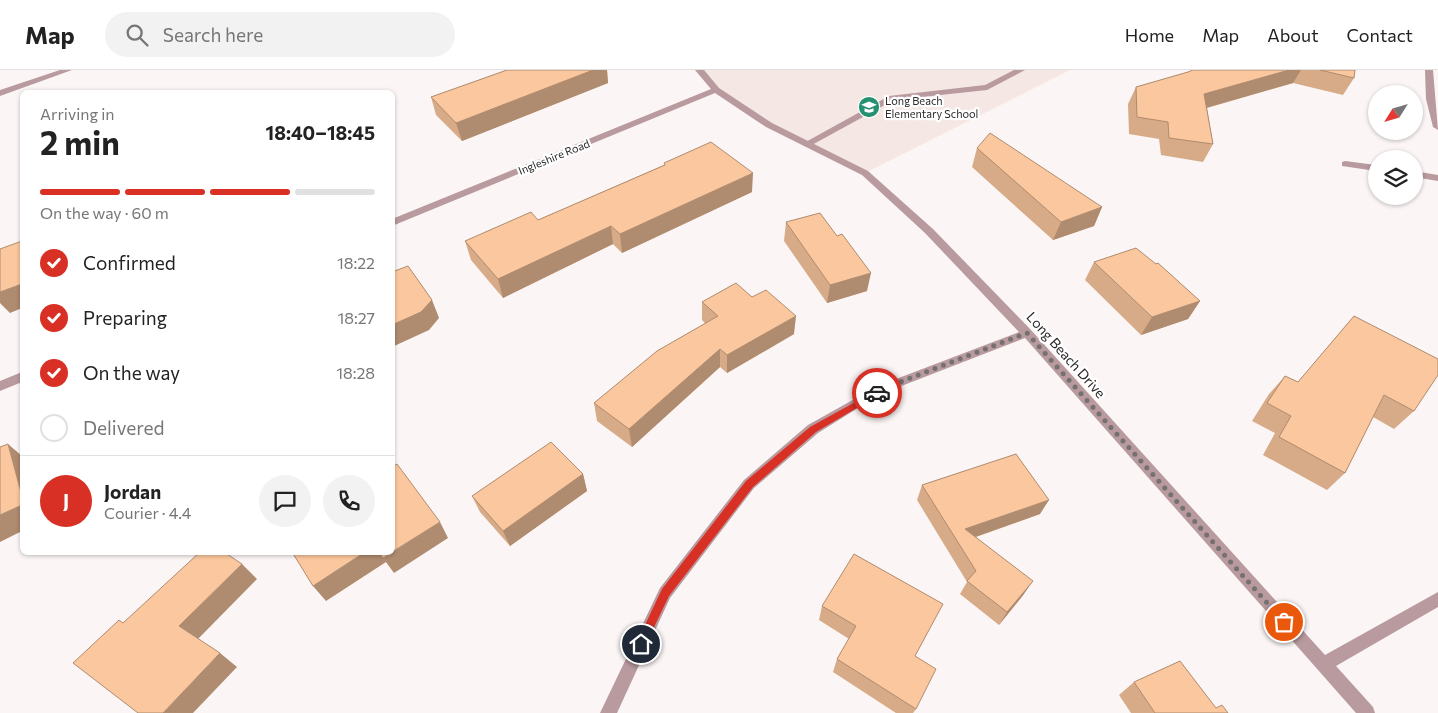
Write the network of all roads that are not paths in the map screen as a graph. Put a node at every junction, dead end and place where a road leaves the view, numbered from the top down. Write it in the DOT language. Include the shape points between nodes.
graph roads {
  1 [pos="68,70"];
  2 [pos="699,70"];
  3 [pos="1021,70"];
  4 [pos="1429,70"];
  5 [pos="716,90"];
  6 [pos="0,94"];
  7 [pos="1438,127"];
  8 [pos="807,144"];
  9 [pos="1346,164"];
  10 [pos="1368,167"];
  11 [pos="1423,176"];
  12 [pos="1438,178"];
  13 [pos="395,222"];
  14 [pos="1027,333"];
  15 [pos="20,378"];
  16 [pos="0,386"];
  17 [pos="1438,599"];
  18 [pos="1323,665"];
  19 [pos="608,713"];
  20 [pos="1367,713"];
  1 -- 6 [label="street"];
  2 -- 5 [label="street, Long Beach Drive"];
  3 -- 8 [label="street" via="987,87 892,98"];
  4 -- 7 [label="street" via="1431,111"];
  5 -- 8 [label="street, Long Beach Drive" via="769,125"];
  5 -- 13 [label="street, Ingleshire Road"];
  8 -- 14 [label="street, Long Beach Drive" via="865,173 928,231"];
  9 -- 10 [label="street"];
  11 -- 12 [label="street"];
  14 -- 18 [label="street, Long Beach Drive"];
  14 -- 19 [label="street" via="862,400 813,430 749,484 665,593"];
  15 -- 16 [label="street"];
  17 -- 18 [label="street"];
  18 -- 20 [label="street, Long Beach Drive"];
}
